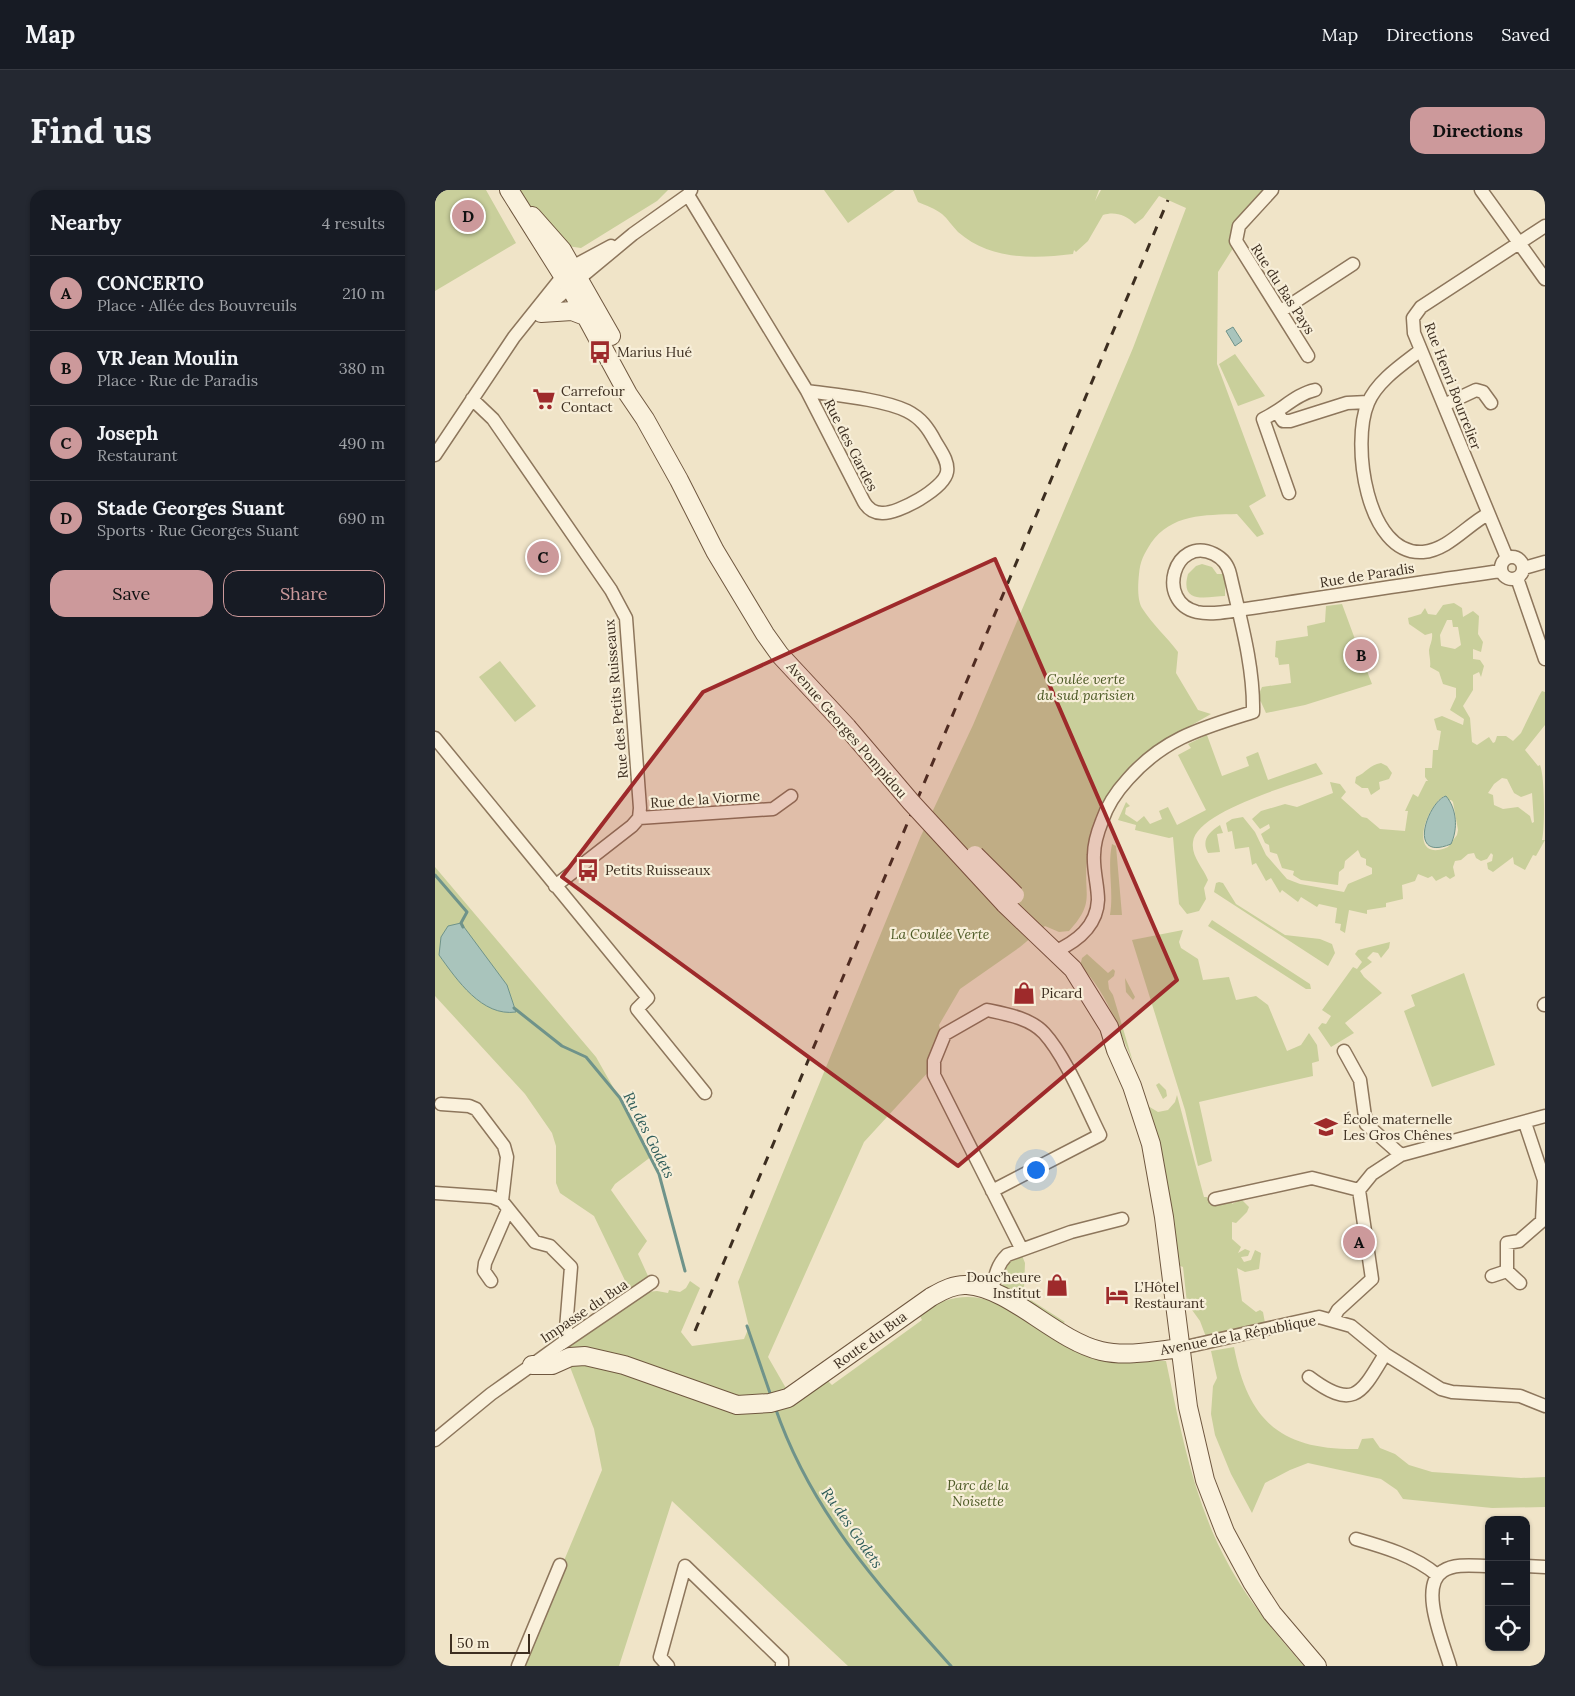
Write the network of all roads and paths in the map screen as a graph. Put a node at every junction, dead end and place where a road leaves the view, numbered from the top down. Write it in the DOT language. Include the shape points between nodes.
graph roads {
  1 [pos="1272,190"];
  2 [pos="1481,190"];
  3 [pos="689,192"];
  4 [pos="513,196"];
  5 [pos="1545,226"];
  6 [pos="1519,243"];
  7 [pos="1353,264"];
  8 [pos="571,278"];
  9 [pos="1545,278"];
  10 [pos="1281,311"];
  11 [pos="585,316"];
  12 [pos="534,317"];
  13 [pos="1421,350"];
  14 [pos="1308,356"];
  15 [pos="1315,390"];
  16 [pos="807,391"];
  17 [pos="472,399"];
  18 [pos="1368,402"];
  19 [pos="1491,403"];
  20 [pos="1444,405"];
  21 [pos="1277,412"];
  22 [pos="645,419"];
  23 [pos="435,455"];
  24 [pos="1289,493"];
  25 [pos="1488,514"];
  26 [pos="1507,558"];
  27 [pos="1545,562"];
  28 [pos="1501,571"];
  29 [pos="1521,573"];
  30 [pos="1238,611"];
  31 [pos="1545,659"];
  32 [pos="435,738"];
  33 [pos="791,796"];
  34 [pos="639,818"];
  35 [pos="555,886"];
  36 [pos="1053,952"];
  37 [pos="1344,1051"];
  38 [pos="705,1093"];
  39 [pos="441,1104"];
  40 [pos="1545,1116"];
  41 [pos="1525,1123"];
  42 [pos="1401,1155"];
  43 [pos="1359,1190"];
  44 [pos="992,1191"];
  45 [pos="435,1193"];
  46 [pos="1215,1199"];
  47 [pos="505,1206"];
  48 [pos="1122,1219"];
  49 [pos="1021,1248"];
  50 [pos="1507,1271"];
  51 [pos="1492,1276"];
  52 [pos="491,1281"];
  53 [pos="652,1282"];
  54 [pos="1520,1283"];
  55 [pos="955,1286"];
  56 [pos="992,1292"];
  57 [pos="1333,1320"];
  58 [pos="1181,1348"];
  59 [pos="1385,1354"];
  60 [pos="532,1364"];
  61 [pos="1309,1377"];
  62 [pos="1545,1406"];
  63 [pos="435,1440"];
  64 [pos="1356,1539"];
  65 [pos="560,1565"];
  66 [pos="1485,1566"];
  67 [pos="1530,1566"];
  68 [pos="1545,1567"];
  69 [pos="1437,1575"];
  70 [pos="518,1666"];
  71 [pos="668,1666"];
  72 [pos="782,1666"];
  73 [pos="1317,1666"];
  74 [pos="1450,1666"];
  1 -- 10 [label="street, Rue du Bas Pays" via="1239,226 1235,237 1237,246"];
  2 -- 6 [label="street"];
  3 -- 8 [label="street"];
  3 -- 16 [label="street, Rue des Gardes"];
  4 -- 8 [label="main road"];
  5 -- 6 [label="street, Rue Henri Bourrelier"];
  6 -- 9 [label="street"];
  6 -- 13 [label="street, Rue Henri Bourrelier" via="1421,307 1413,318 1413,324"];
  7 -- 10 [label="street"];
  8 -- 11 [label="main road, Avenue Georges Pompidou"];
  8 -- 12 [label="street"];
  8 -- 22 [label="main road, Avenue Georges Pompidou" via="625,363"];
  10 -- 14 [label="street, Rue du Bas Pays"];
  11 -- 12 [label="main road" via="572,311"];
  11 -- 22 [label="main road, Avenue Georges Pompidou"];
  12 -- 17 [label="street"];
  13 -- 18 [label="street" via="1385,380"];
  13 -- 20 [label="street, Rue Henri Bourrelier"];
  15 -- 21 [label="street" via="1306,392"];
  16 -- 16 [label="street, Rue des Gardes" via="870,509 883,514 893,512 943,483 946,462 928,428 917,417 896,407"];
  17 -- 23 [label="street"];
  17 -- 34 [label="street, Rue des Petits Ruisseaux" via="493,419 622,608 627,627"];
  18 -- 21 [label="street" via="1347,403 1290,421 1283,421"];
  18 -- 25 [label="street" via="1362,427 1362,467 1372,506 1394,541 1411,551 1436,550 1472,522"];
  19 -- 20 [label="street" via="1483,392 1477,390"];
  20 -- 25 [label="street, Rue Henri Bourrelier"];
  21 -- 24 [label="street" via="1263,418"];
  22 -- 36 [label="main road, Avenue Georges Pompidou, bridge" via="715,551 780,655 850,725 911,802 1010,900"];
  25 -- 26 [label="street, Rue Henri Bourrelier"];
  26 -- 28 [label="street"];
  26 -- 29 [label="street" via="1518,558"];
  27 -- 29 [label="street"];
  28 -- 29 [label="street" via="1508,578"];
  28 -- 30 [label="street, Rue de Paradis"];
  29 -- 31 [label="street"];
  30 -- 30 [label="street, Rue de Paradis" via="1227,565 1204,551 1181,559 1172,576 1173,588 1185,606 1196,612"];
  30 -- 36 [label="street, Rue de Paradis" via="1253,712 1196,730 1162,747 1117,791 1102,820 1094,854 1098,902 1091,922 1083,935"];
  32 -- 35 [label="street"];
  33 -- 34 [label="street, Rue de la Viorme" via="773,809"];
  34 -- 35 [label="street"];
  35 -- 38 [label="street" via="648,998 637,1009"];
  36 -- 58 [label="main road, Avenue Georges Pompidou" via="1087,1010 1116,1050 1151,1144"];
  37 -- 42 [label="street" via="1360,1080 1366,1124"];
  39 -- 47 [label="street" via="476,1109 504,1146 507,1157"];
  40 -- 41 [label="street"];
  41 -- 42 [label="street"];
  41 -- 50 [label="street" via="1544,1180 1542,1221 1519,1241 1507,1243"];
  42 -- 43 [label="street" via="1372,1174"];
  43 -- 46 [label="street" via="1312,1178"];
  43 -- 57 [label="street" via="1372,1279 1337,1310"];
  44 -- 44 [label="street" via="934,1075 934,1061 945,1034 987,1010 1018,1017 1043,1032 1062,1061 1100,1135"];
  44 -- 49 [label="street"];
  45 -- 47 [label="street" via="492,1198"];
  47 -- 52 [label="street" via="485,1263 484,1271"];
  47 -- 60 [label="street" via="535,1242 550,1246 571,1267 565,1341"];
  48 -- 49 [label="street"];
  49 -- 56 [label="street" via="1000,1262"];
  50 -- 51 [label="street"];
  50 -- 54 [label="street"];
  53 -- 60 [label="street, Impasse du Bua"];
  55 -- 56 [label="main road, Avenue de la République" via="977,1286"];
  55 -- 60 [label="main road, Route du Bua" via="911,1310 788,1398 770,1403 737,1405 624,1365 585,1356 570,1357 551,1365"];
  56 -- 58 [label="main road, Avenue de la République" via="1071,1340 1100,1351 1124,1354"];
  57 -- 58 [label="street, Avenue de la République" via="1319,1317"];
  57 -- 59 [label="street, Avenue de la République" via="1351,1326"];
  58 -- 73 [label="main road, Avenue Georges Pompidou" via="1197,1455 1225,1532 1251,1582 1272,1613"];
  59 -- 61 [label="street" via="1365,1388 1359,1392 1337,1394"];
  59 -- 62 [label="street, Avenue de la République" via="1441,1389 1520,1396"];
  60 -- 63 [label="street"];
  64 -- 69 [label="street" via="1419,1563"];
  65 -- 70 [label="street"];
  66 -- 69 [label="street" via="1451,1567"];
  67 -- 68 [label="street"];
  69 -- 74 [label="street" via="1431,1599"];
  71 -- 72 [label="street" via="660,1657 685,1566 782,1660"];
}
